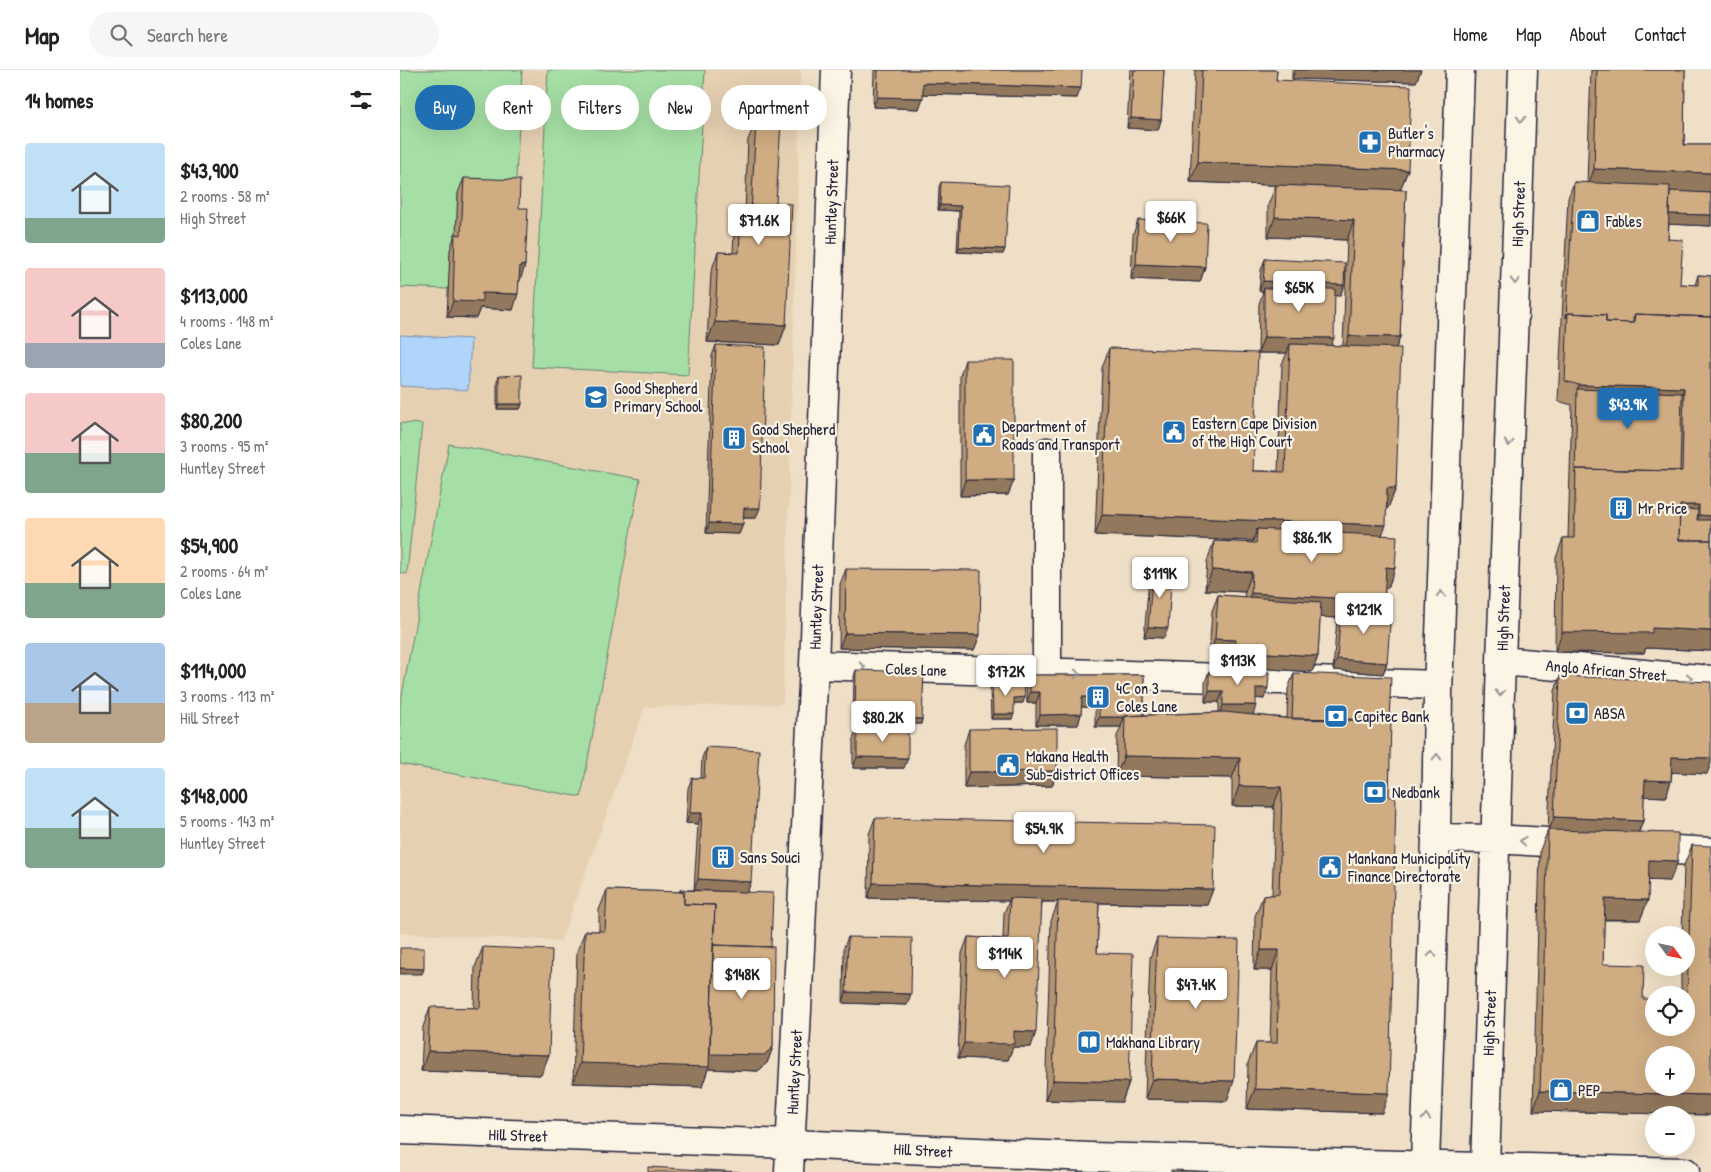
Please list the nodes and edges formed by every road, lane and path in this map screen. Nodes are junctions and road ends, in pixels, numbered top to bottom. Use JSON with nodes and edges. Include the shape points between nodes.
{"nodes":[{"id":1,"x":836,"y":70,"type":"edge"},
{"id":2,"x":1460,"y":70,"type":"edge"},
{"id":3,"x":1523,"y":70,"type":"edge"},
{"id":4,"x":1047,"y":452,"type":"dead end"},
{"id":5,"x":1501,"y":661,"type":"junction"},
{"id":6,"x":814,"y":665,"type":"junction"},
{"id":7,"x":1047,"y":673,"type":"junction"},
{"id":8,"x":1711,"y":680,"type":"edge"},
{"id":9,"x":1438,"y":685,"type":"junction"},
{"id":10,"x":1436,"y":838,"type":"junction"},
{"id":11,"x":1495,"y":839,"type":"junction"},
{"id":12,"x":1711,"y":852,"type":"edge"},
{"id":13,"x":400,"y":1130,"type":"edge"},
{"id":14,"x":791,"y":1144,"type":"junction"},
{"id":15,"x":1090,"y":1165,"type":"edge"},
{"id":16,"x":1408,"y":1167,"type":"edge"},
{"id":17,"x":1485,"y":1167,"type":"junction"},
{"id":18,"x":790,"y":1172,"type":"edge"},
{"id":19,"x":1685,"y":1172,"type":"edge"}],
"edges":[{"from":1,"to":6,"type":"street","name":"Huntley Street"},
{"from":9,"to":2,"type":"street","one_way":true},
{"from":3,"to":5,"type":"street","name":"High Street","one_way":true},
{"from":4,"to":7,"type":"street"},
{"from":5,"to":8,"type":"street","name":"Anglo African Street","one_way":true},
{"from":5,"to":11,"type":"street","name":"High Street","one_way":true},
{"from":6,"to":7,"type":"street","name":"Coles Lane","one_way":true},
{"from":6,"to":14,"type":"street","name":"Huntley Street"},
{"from":7,"to":9,"type":"street","name":"Coles Lane","one_way":true},
{"from":10,"to":9,"type":"street","one_way":true},
{"from":10,"to":11,"type":"street"},
{"from":16,"to":10,"type":"street","one_way":true},
{"from":12,"to":11,"type":"street","one_way":true},
{"from":11,"to":17,"type":"street","name":"High Street"},
{"from":13,"to":14,"type":"street","name":"Hill Street"},
{"from":14,"to":15,"type":"street","name":"Hill Street"},
{"from":14,"to":18,"type":"street","name":"Huntley Street"},
{"from":15,"to":16,"type":"street","name":"Hill Street"},
{"from":16,"to":17,"type":"street","name":"Hill Street"},
{"from":17,"to":19,"type":"street","name":"Hill Street"}]}
